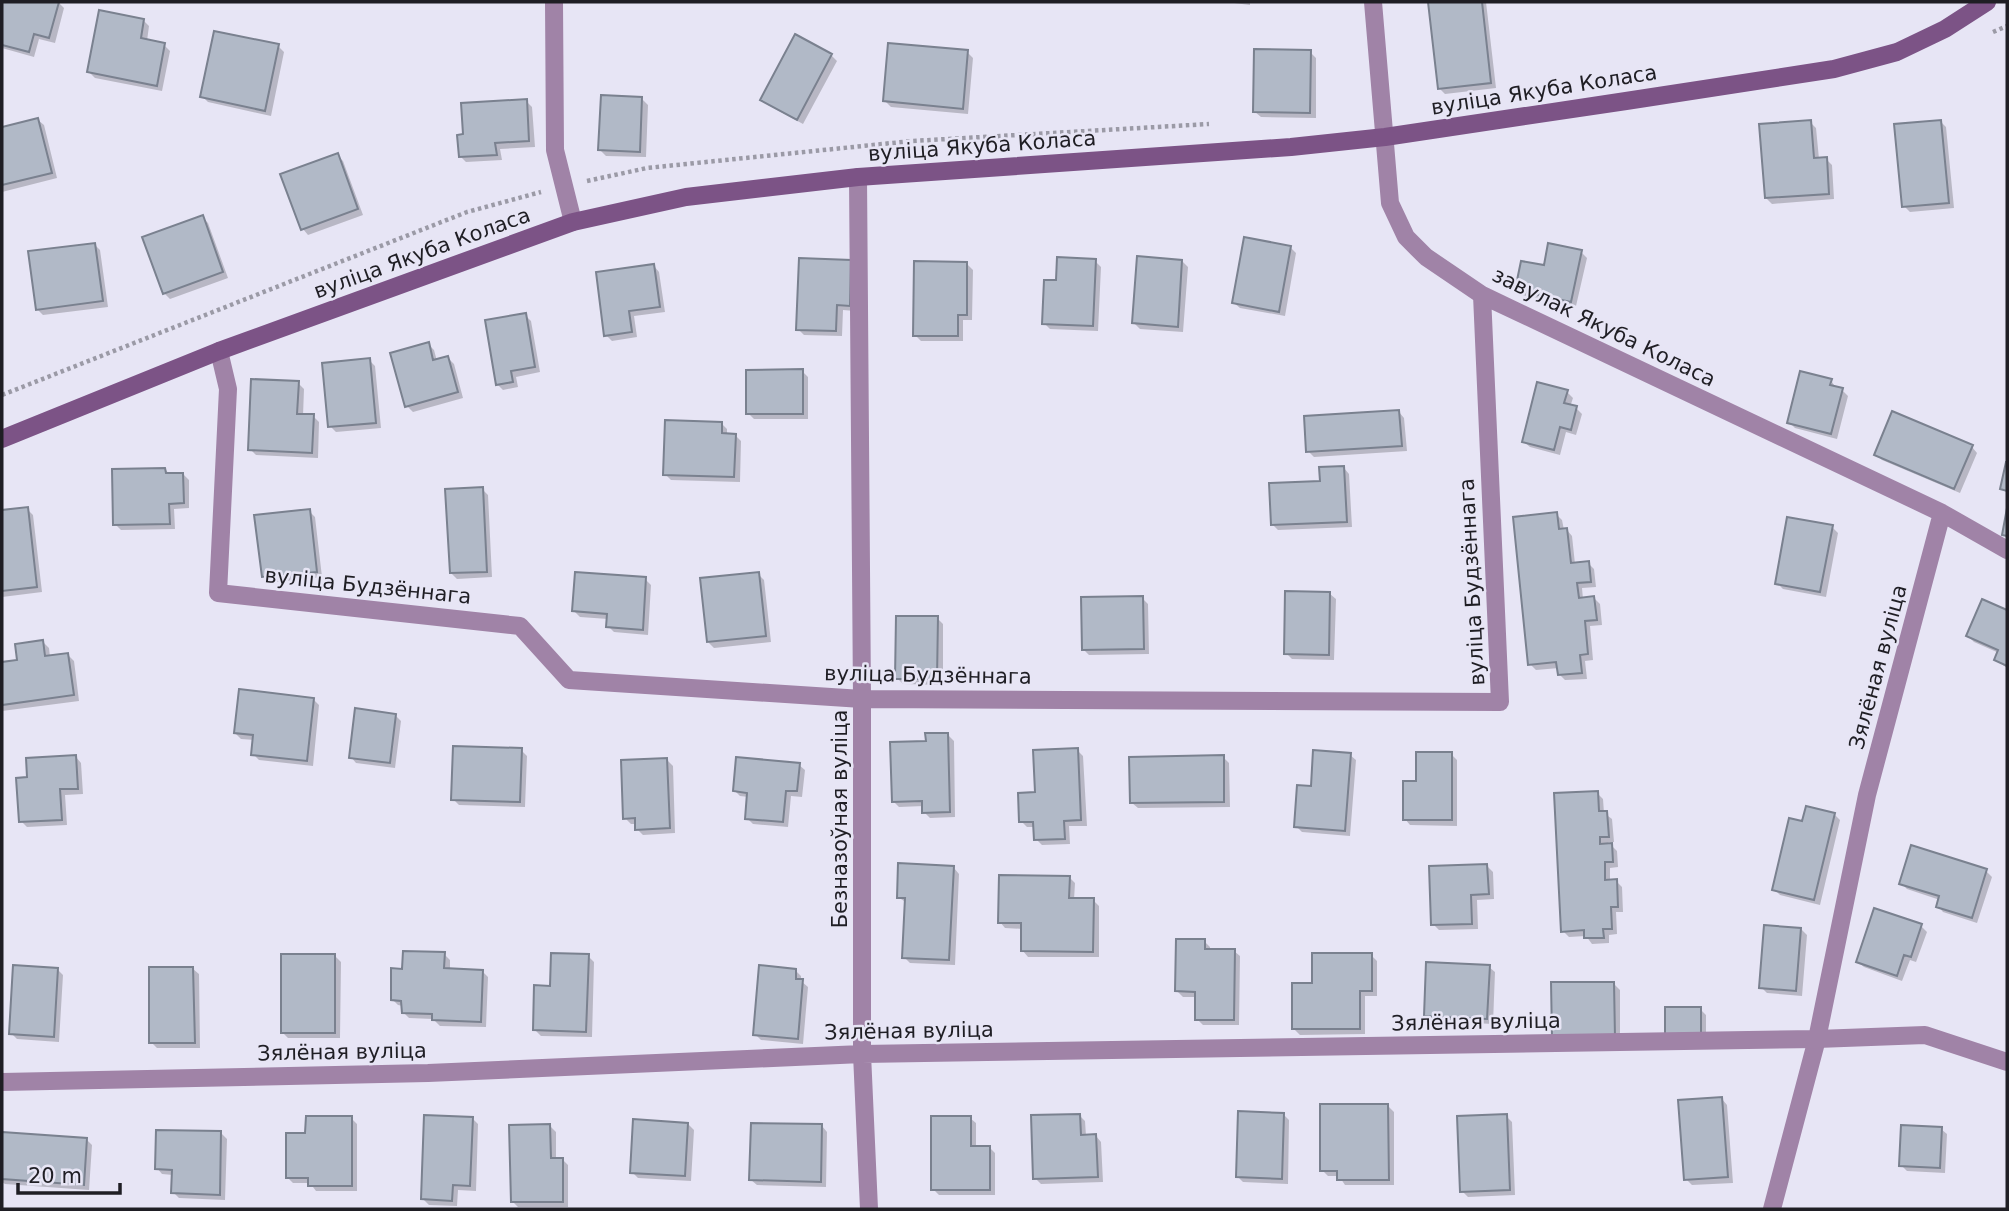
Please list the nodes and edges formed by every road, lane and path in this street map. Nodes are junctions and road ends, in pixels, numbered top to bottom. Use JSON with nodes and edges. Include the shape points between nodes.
{"nodes":[{"id":1,"x":554,"y":2,"type":"edge"},
{"id":2,"x":1373,"y":2,"type":"edge"},
{"id":3,"x":1978,"y":4,"type":"edge"},
{"id":4,"x":1385,"y":137,"type":"junction"},
{"id":5,"x":858,"y":177,"type":"junction"},
{"id":6,"x":573,"y":222,"type":"junction"},
{"id":7,"x":1482,"y":295,"type":"junction"},
{"id":8,"x":219,"y":351,"type":"junction"},
{"id":9,"x":2,"y":439,"type":"edge"},
{"id":10,"x":1942,"y":513,"type":"junction"},
{"id":11,"x":2007,"y":550,"type":"edge"},
{"id":12,"x":862,"y":699,"type":"junction"},
{"id":13,"x":1817,"y":1039,"type":"junction"},
{"id":14,"x":862,"y":1054,"type":"junction"},
{"id":15,"x":2007,"y":1062,"type":"edge"},
{"id":16,"x":2,"y":1082,"type":"edge"},
{"id":17,"x":869,"y":1209,"type":"edge"},
{"id":18,"x":1772,"y":1209,"type":"edge"}],
"edges":[{"from":1,"to":6,"type":"street","via":[[555,150]]},
{"from":2,"to":4,"type":"street","name":"завулак Якуба Коласа"},
{"from":3,"to":4,"type":"main road","name":"вуліца Якуба Коласа","via":[[1945,29],[1897,52],[1834,69]]},
{"from":4,"to":5,"type":"main road","name":"вуліца Якуба Коласа"},
{"from":4,"to":7,"type":"street","name":"завулак Якуба Коласа","via":[[1390,203],[1405,237]]},
{"from":5,"to":6,"type":"main road","name":"вуліца Якуба Коласа","via":[[686,197]]},
{"from":5,"to":12,"type":"street","name":"Безназоўная вуліца"},
{"from":6,"to":8,"type":"main road","name":"вуліца Якуба Коласа"},
{"from":7,"to":10,"type":"street","name":"завулак Якуба Коласа"},
{"from":7,"to":12,"type":"street","name":"вуліца Будзённага","via":[[1500,702]]},
{"from":8,"to":9,"type":"main road","name":"вуліца Якуба Коласа"},
{"from":8,"to":12,"type":"street","name":"вуліца Будзённага","via":[[228,389],[219,593],[520,626],[569,680]]},
{"from":10,"to":11,"type":"street","name":"завулак Якуба Коласа"},
{"from":10,"to":13,"type":"street","name":"Зялёная вуліца","via":[[1867,795]]},
{"from":12,"to":14,"type":"street","name":"Безназоўная вуліца"},
{"from":13,"to":14,"type":"street","name":"Зялёная вуліца"},
{"from":13,"to":15,"type":"street","name":"Зялёная вуліца","via":[[1925,1035]]},
{"from":13,"to":18,"type":"street"},
{"from":14,"to":16,"type":"street","name":"Зялёная вуліца","via":[[429,1073]]},
{"from":14,"to":17,"type":"street","name":"Безназоўная вуліца"}]}
